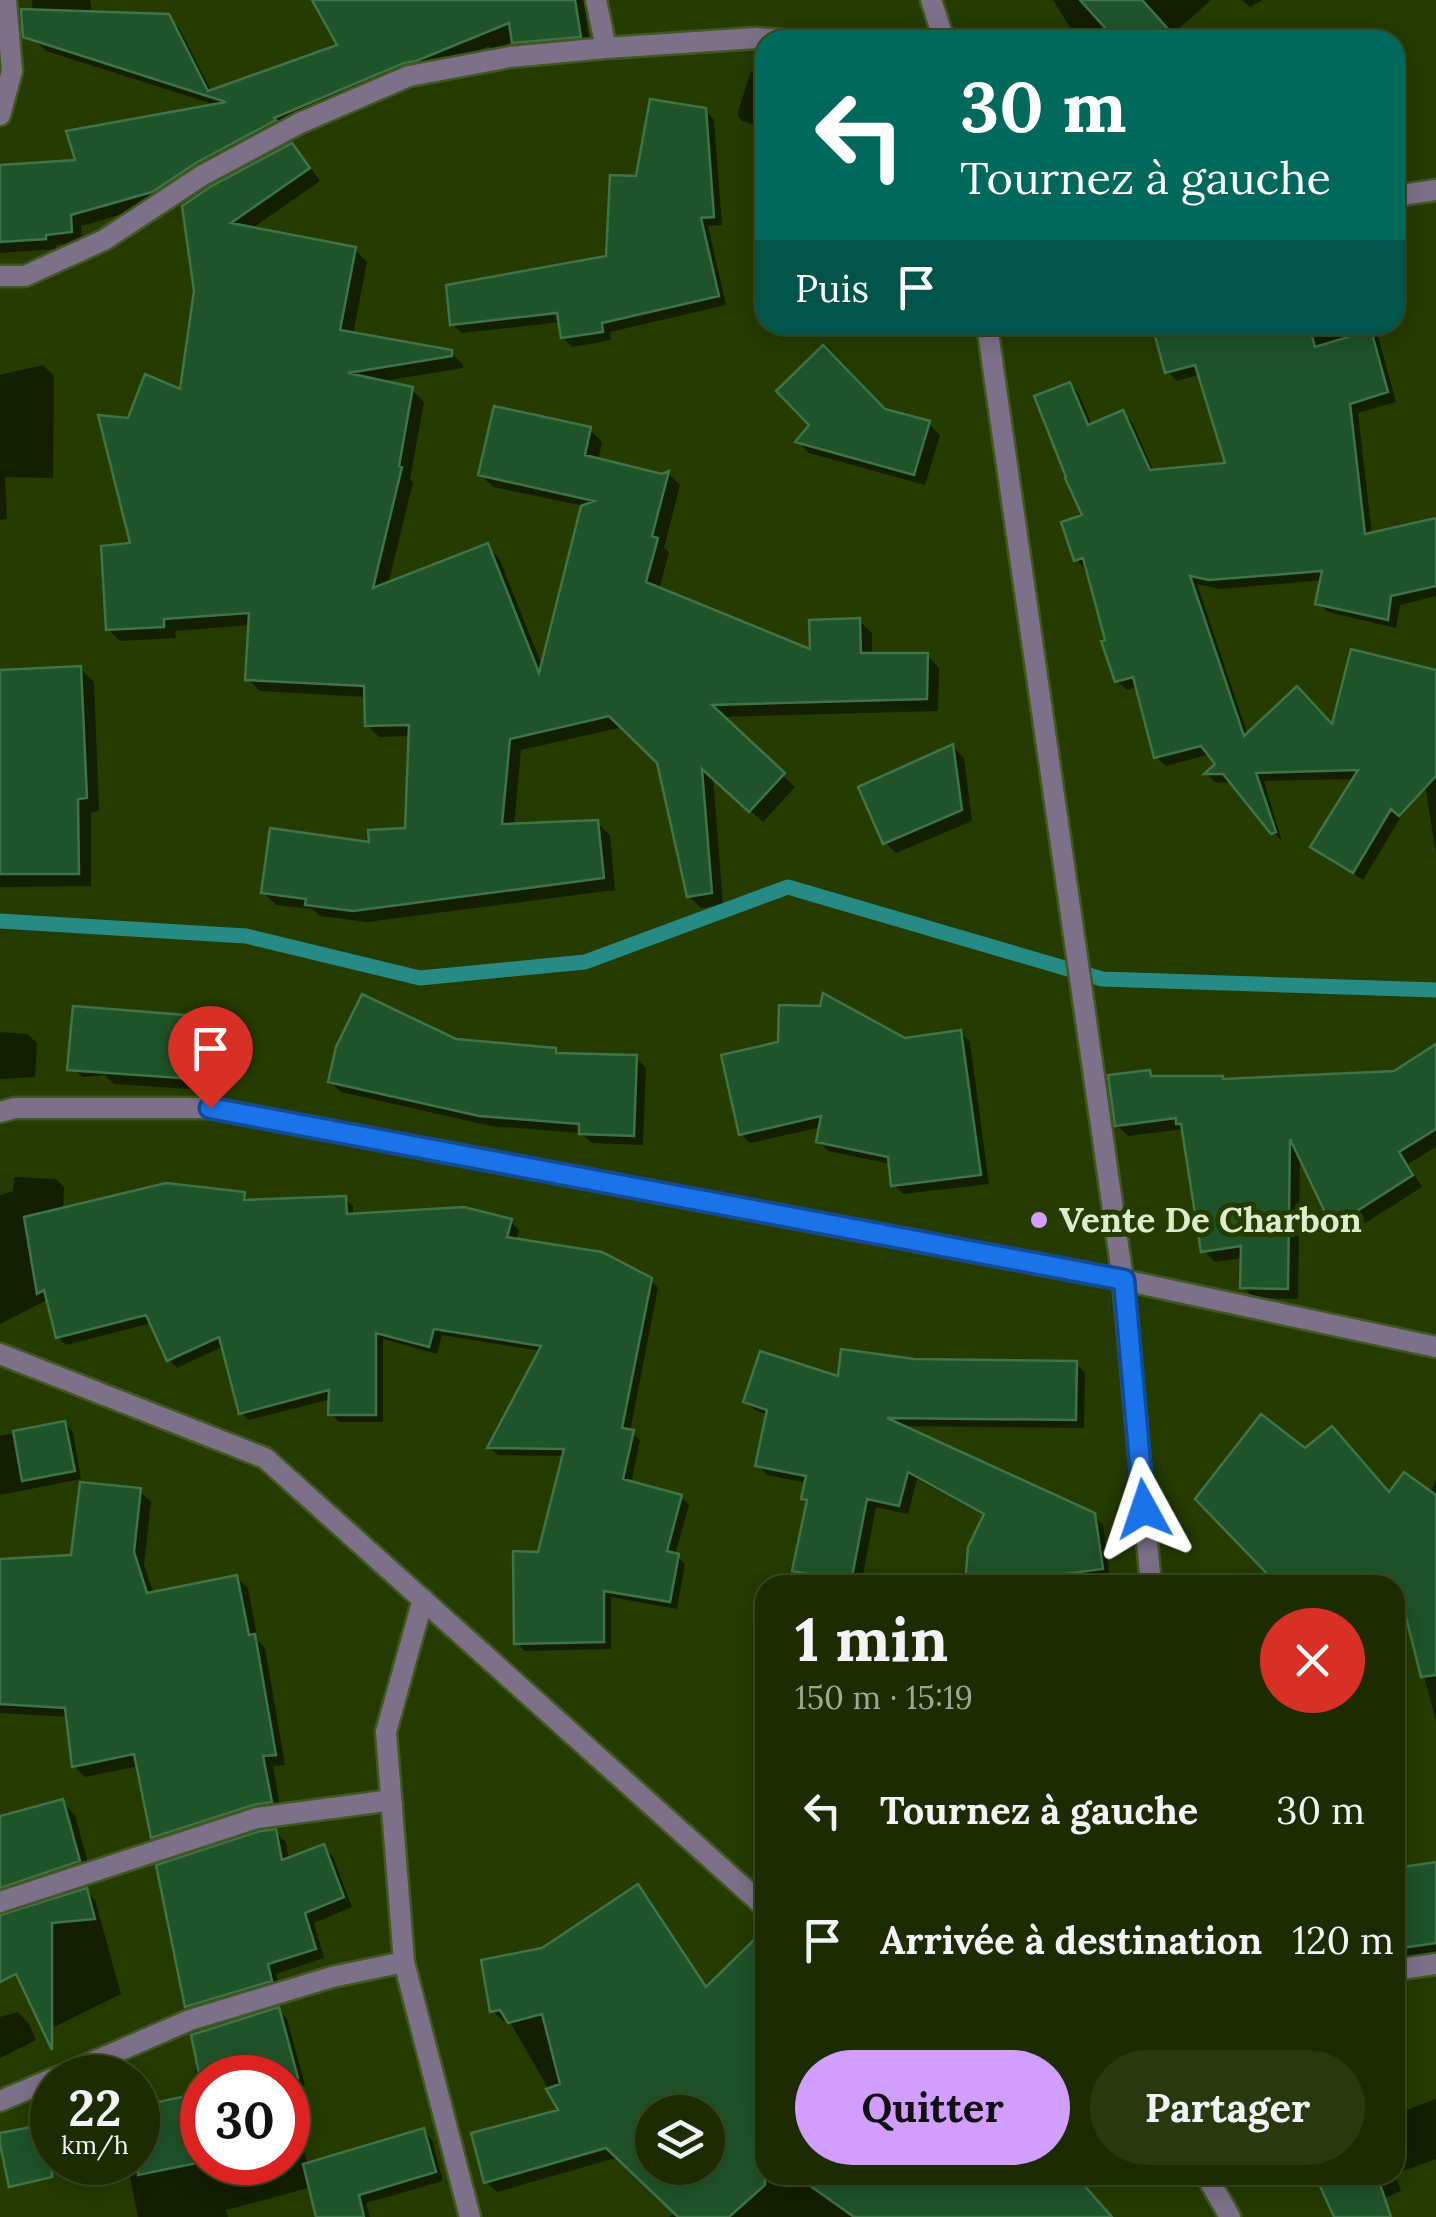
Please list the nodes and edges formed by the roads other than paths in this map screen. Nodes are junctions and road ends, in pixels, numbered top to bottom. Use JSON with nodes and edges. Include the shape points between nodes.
{"nodes":[{"id":1,"x":6,"y":0,"type":"edge"},
{"id":2,"x":596,"y":0,"type":"edge"},
{"id":3,"x":931,"y":0,"type":"edge"},
{"id":4,"x":941,"y":30,"type":"edge"},
{"id":5,"x":755,"y":38,"type":"edge"},
{"id":6,"x":606,"y":48,"type":"junction"},
{"id":7,"x":0,"y":115,"type":"edge"},
{"id":8,"x":1436,"y":190,"type":"edge"},
{"id":9,"x":1405,"y":195,"type":"edge"},
{"id":10,"x":0,"y":276,"type":"edge"},
{"id":11,"x":988,"y":335,"type":"edge"},
{"id":12,"x":0,"y":1112,"type":"edge"},
{"id":13,"x":1124,"y":1280,"type":"junction"},
{"id":14,"x":1436,"y":1347,"type":"edge"},
{"id":15,"x":0,"y":1354,"type":"edge"},
{"id":16,"x":1150,"y":1575,"type":"edge"},
{"id":17,"x":423,"y":1599,"type":"junction"},
{"id":18,"x":392,"y":1804,"type":"junction"},
{"id":19,"x":755,"y":1898,"type":"edge"},
{"id":20,"x":0,"y":1902,"type":"edge"},
{"id":21,"x":404,"y":1962,"type":"junction"},
{"id":22,"x":1436,"y":1964,"type":"edge"},
{"id":23,"x":1405,"y":1969,"type":"edge"},
{"id":24,"x":108,"y":2055,"type":"edge"},
{"id":25,"x":30,"y":2088,"type":"edge"},
{"id":26,"x":0,"y":2101,"type":"edge"},
{"id":27,"x":1212,"y":2185,"type":"edge"},
{"id":28,"x":470,"y":2217,"type":"edge"},
{"id":29,"x":1230,"y":2217,"type":"edge"}],
"edges":[{"from":1,"to":7,"type":"street","via":[[12,71]]},
{"from":2,"to":6,"type":"street"},
{"from":3,"to":4,"type":"street"},
{"from":5,"to":6,"type":"street"},
{"from":6,"to":10,"type":"street","via":[[408,76],[203,175],[104,240],[25,276]]},
{"from":8,"to":9,"type":"street"},
{"from":11,"to":13,"type":"street"},
{"from":12,"to":13,"type":"street","via":[[210,1108]]},
{"from":13,"to":14,"type":"street"},
{"from":13,"to":16,"type":"street"},
{"from":15,"to":17,"type":"street","via":[[266,1458]]},
{"from":17,"to":18,"type":"street","via":[[386,1732]]},
{"from":17,"to":19,"type":"street"},
{"from":18,"to":20,"type":"street","via":[[258,1818]]},
{"from":18,"to":21,"type":"street"},
{"from":21,"to":24,"type":"street","via":[[190,2020]]},
{"from":21,"to":28,"type":"street"},
{"from":22,"to":23,"type":"street"},
{"from":25,"to":26,"type":"street"},
{"from":27,"to":29,"type":"street"}]}
